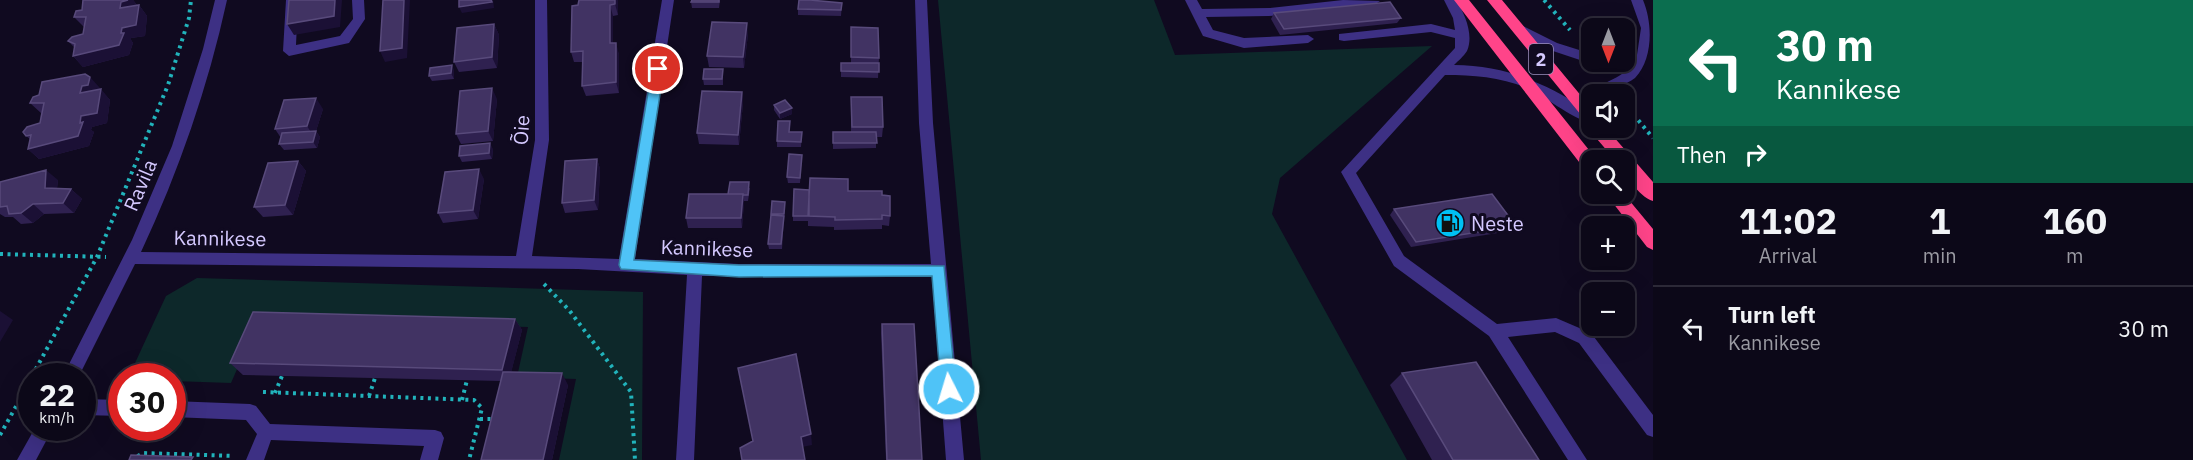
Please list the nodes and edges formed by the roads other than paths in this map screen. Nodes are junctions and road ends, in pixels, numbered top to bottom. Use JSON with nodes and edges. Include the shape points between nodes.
{"nodes":[{"id":1,"x":221,"y":0,"type":"edge"},
{"id":2,"x":292,"y":0,"type":"edge"},
{"id":3,"x":358,"y":0,"type":"edge"},
{"id":4,"x":541,"y":0,"type":"edge"},
{"id":5,"x":668,"y":0,"type":"edge"},
{"id":6,"x":921,"y":0,"type":"edge"},
{"id":7,"x":1191,"y":0,"type":"edge"},
{"id":8,"x":1450,"y":0,"type":"edge"},
{"id":9,"x":1461,"y":0,"type":"edge"},
{"id":10,"x":1494,"y":0,"type":"edge"},
{"id":11,"x":1637,"y":0,"type":"edge"},
{"id":12,"x":1374,"y":1,"type":"edge"},
{"id":13,"x":1197,"y":13,"type":"junction"},
{"id":14,"x":1514,"y":26,"type":"junction"},
{"id":15,"x":1462,"y":36,"type":"junction"},
{"id":16,"x":1344,"y":37,"type":"dead end"},
{"id":17,"x":1308,"y":39,"type":"dead end"},
{"id":18,"x":1581,"y":55,"type":"edge"},
{"id":19,"x":1636,"y":64,"type":"joint"},
{"id":20,"x":1443,"y":70,"type":"junction"},
{"id":21,"x":1521,"y":78,"type":"junction"},
{"id":22,"x":1607,"y":84,"type":"edge"},
{"id":23,"x":1581,"y":107,"type":"edge"},
{"id":24,"x":1581,"y":115,"type":"edge"},
{"id":25,"x":1606,"y":138,"type":"edge"},
{"id":26,"x":1581,"y":152,"type":"edge"},
{"id":27,"x":1653,"y":194,"type":"edge"},
{"id":28,"x":1622,"y":204,"type":"edge"},
{"id":29,"x":1653,"y":242,"type":"edge"},
{"id":30,"x":131,"y":258,"type":"junction"},
{"id":31,"x":523,"y":262,"type":"junction"},
{"id":32,"x":626,"y":265,"type":"junction"},
{"id":33,"x":695,"y":269,"type":"junction"},
{"id":34,"x":939,"y":270,"type":"junction"},
{"id":35,"x":1495,"y":331,"type":"junction"},
{"id":36,"x":78,"y":363,"type":"edge"},
{"id":37,"x":186,"y":410,"type":"edge"},
{"id":38,"x":1653,"y":429,"type":"edge"},
{"id":39,"x":266,"y":432,"type":"junction"},
{"id":40,"x":37,"y":441,"type":"edge"},
{"id":41,"x":255,"y":458,"type":"edge"},
{"id":42,"x":26,"y":460,"type":"edge"},
{"id":43,"x":429,"y":460,"type":"edge"},
{"id":44,"x":685,"y":460,"type":"edge"},
{"id":45,"x":954,"y":460,"type":"edge"},
{"id":46,"x":1578,"y":460,"type":"edge"}],
"edges":[{"from":1,"to":30,"type":"street","name":"Ravila","via":[[214,37],[182,138]]},
{"from":2,"to":3,"type":"street","via":[[289,51],[344,40],[359,20]]},
{"from":4,"to":31,"type":"street","name":"Õie","via":[[542,140]]},
{"from":5,"to":32,"type":"street"},
{"from":6,"to":34,"type":"street","via":[[926,123]]},
{"from":7,"to":13,"type":"street"},
{"from":8,"to":15,"type":"street","via":[[1459,15]]},
{"from":9,"to":21,"type":"highway","number":"2"},
{"from":10,"to":14,"type":"highway","number":"2"},
{"from":11,"to":19,"type":"street","via":[[1651,32],[1648,48]]},
{"from":12,"to":13,"type":"street","via":[[1269,12]]},
{"from":13,"to":17,"type":"street","via":[[1208,33],[1244,44]]},
{"from":14,"to":18,"type":"street","via":[[1552,46]]},
{"from":14,"to":23,"type":"highway","number":"2"},
{"from":15,"to":16,"type":"street","via":[[1431,28]]},
{"from":15,"to":20,"type":"street","via":[[1461,49]]},
{"from":19,"to":22,"type":"street","via":[[1631,74]]},
{"from":20,"to":21,"type":"street","via":[[1487,70]]},
{"from":20,"to":35,"type":"street","via":[[1348,172],[1399,261]]},
{"from":21,"to":24,"type":"street"},
{"from":21,"to":26,"type":"highway","number":"2"},
{"from":25,"to":27,"type":"highway","number":"2"},
{"from":28,"to":29,"type":"highway"},
{"from":30,"to":31,"type":"street","name":"Kannikese"},
{"from":30,"to":36,"type":"street","name":"Ravila"},
{"from":31,"to":32,"type":"street","name":"Kannikese"},
{"from":32,"to":33,"type":"street","name":"Kannikese"},
{"from":33,"to":34,"type":"street","name":"Kannikese"},
{"from":33,"to":44,"type":"street"},
{"from":34,"to":45,"type":"street"},
{"from":35,"to":38,"type":"street","via":[[1556,325],[1585,338]]},
{"from":35,"to":46,"type":"street"},
{"from":37,"to":39,"type":"street","via":[[249,412]]},
{"from":39,"to":41,"type":"street"},
{"from":39,"to":43,"type":"street","via":[[435,438]]},
{"from":40,"to":42,"type":"street"}]}
